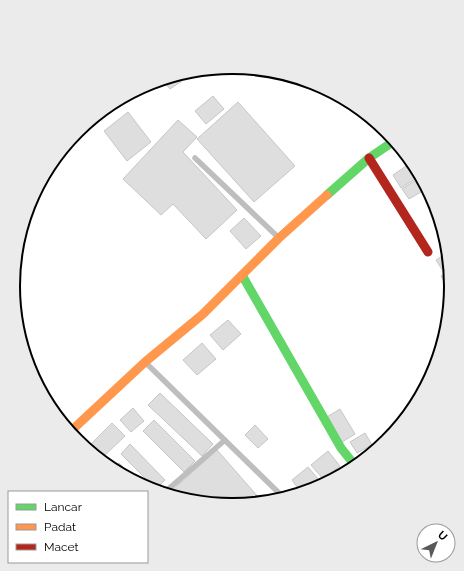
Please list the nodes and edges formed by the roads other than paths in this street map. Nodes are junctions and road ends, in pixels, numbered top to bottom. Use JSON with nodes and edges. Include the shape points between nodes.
{"nodes":[{"id":1,"x":389,"y":144,"type":"edge"},
{"id":2,"x":195,"y":158,"type":"dead end"},
{"id":3,"x":369,"y":158,"type":"junction"},
{"id":4,"x":279,"y":238,"type":"junction"},
{"id":5,"x":428,"y":252,"type":"dead end"},
{"id":6,"x":242,"y":275,"type":"junction"},
{"id":7,"x":145,"y":362,"type":"junction"},
{"id":8,"x":75,"y":427,"type":"edge"},
{"id":9,"x":224,"y":440,"type":"junction"},
{"id":10,"x":351,"y":461,"type":"edge"},
{"id":11,"x":170,"y":488,"type":"edge"},
{"id":12,"x":278,"y":492,"type":"edge"}],
"edges":[{"from":1,"to":3,"type":"street"},
{"from":2,"to":4,"type":"lane"},
{"from":3,"to":4,"type":"street"},
{"from":3,"to":5,"type":"street"},
{"from":4,"to":6,"type":"street"},
{"from":6,"to":7,"type":"street","via":[[203,314]]},
{"from":6,"to":10,"type":"street","via":[[341,448]]},
{"from":7,"to":8,"type":"street"},
{"from":7,"to":9,"type":"lane"},
{"from":9,"to":11,"type":"lane"},
{"from":9,"to":12,"type":"lane"}]}
